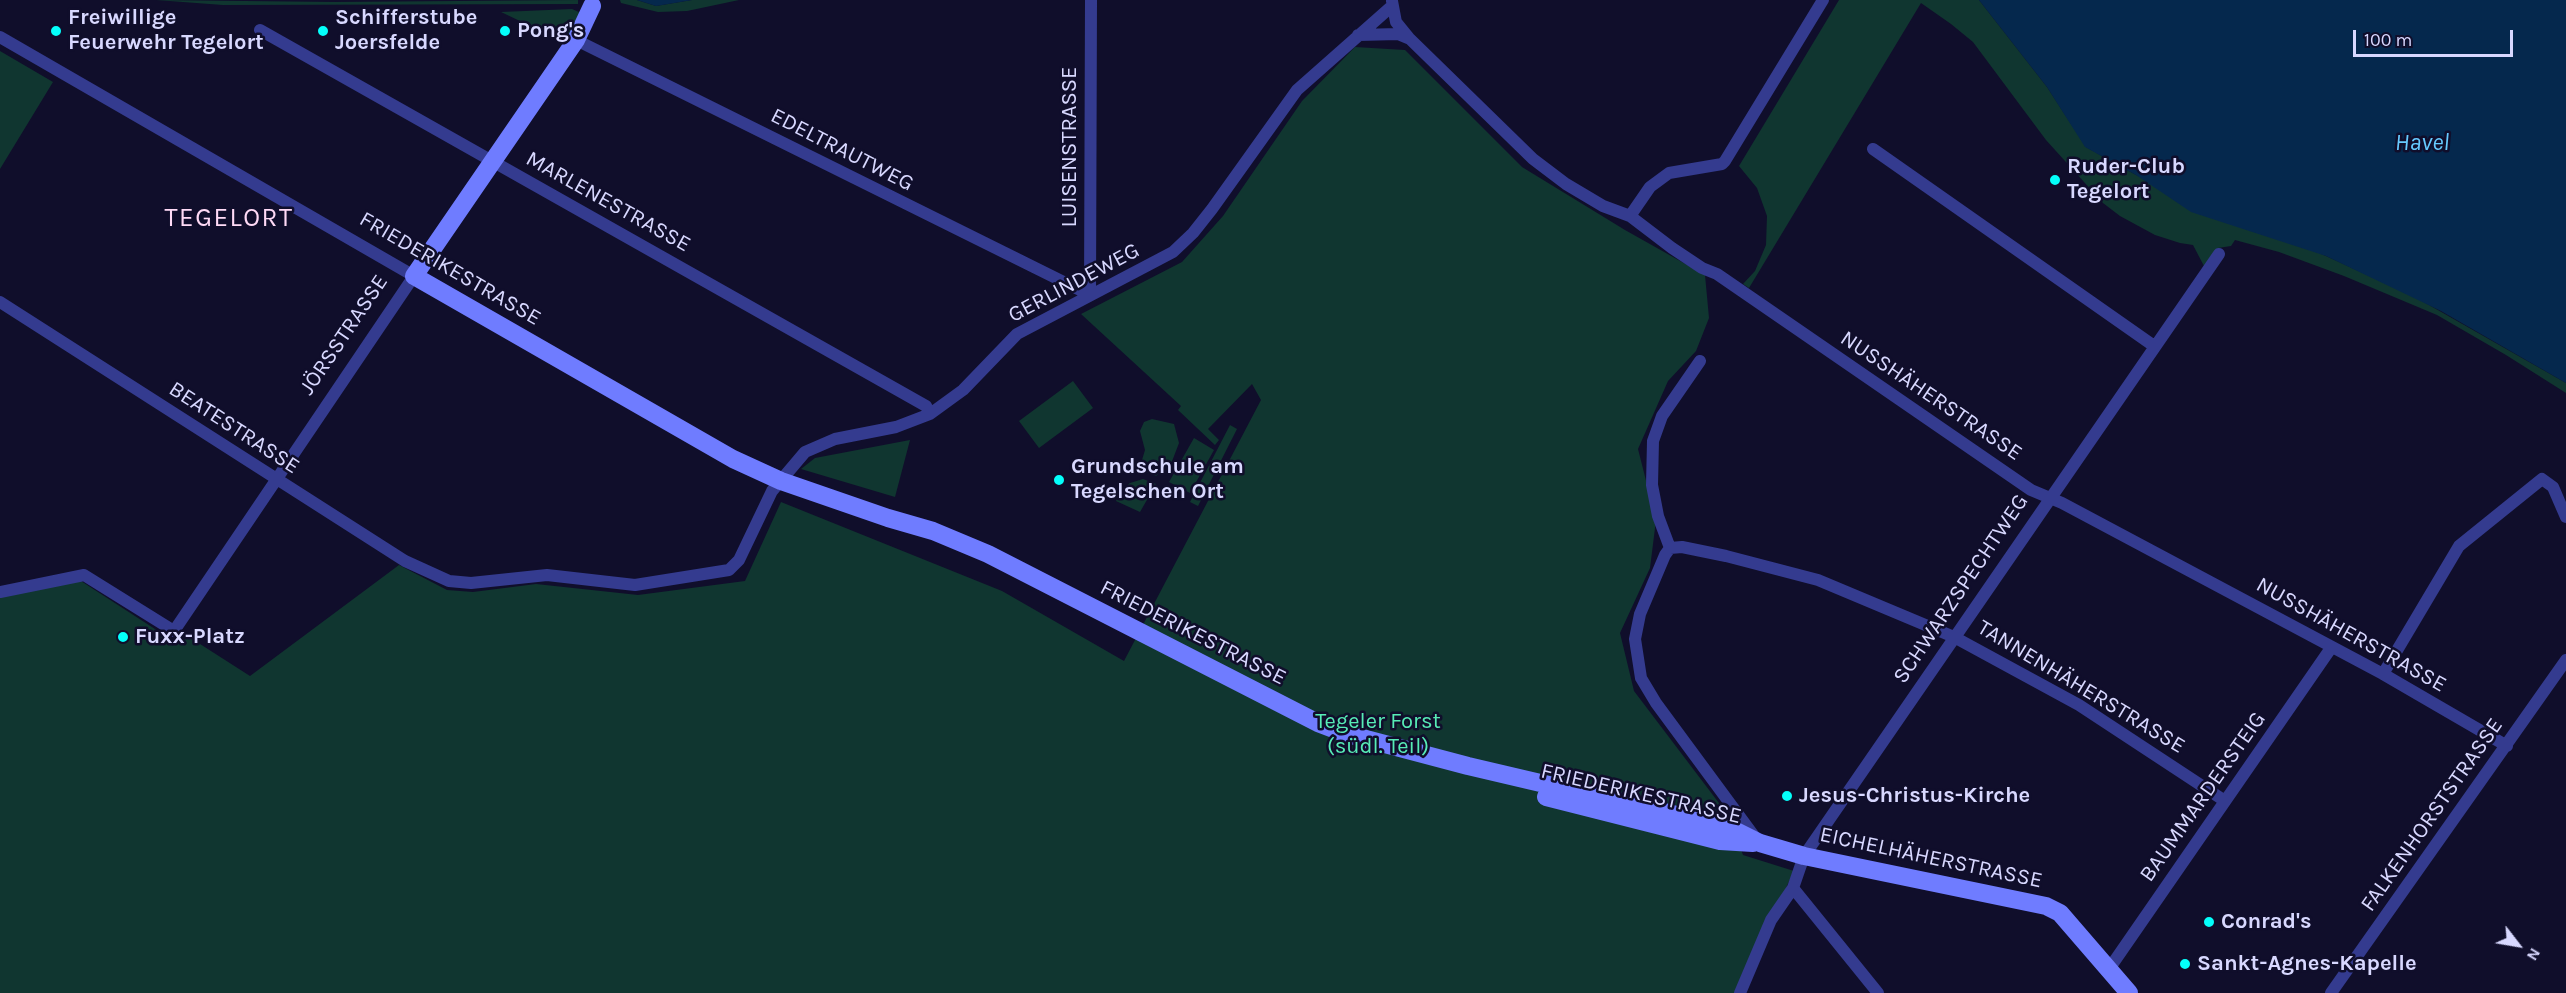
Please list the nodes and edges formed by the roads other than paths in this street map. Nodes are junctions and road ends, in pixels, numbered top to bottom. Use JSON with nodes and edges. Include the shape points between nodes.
{"nodes":[{"id":1,"x":1092,"y":0,"type":"edge"},
{"id":2,"x":1823,"y":0,"type":"edge"},
{"id":3,"x":1392,"y":3,"type":"edge"},
{"id":4,"x":592,"y":6,"type":"dead end"},
{"id":5,"x":260,"y":30,"type":"dead end"},
{"id":6,"x":1364,"y":34,"type":"junction"},
{"id":7,"x":0,"y":37,"type":"edge"},
{"id":8,"x":1410,"y":39,"type":"junction"},
{"id":9,"x":576,"y":40,"type":"junction"},
{"id":10,"x":1873,"y":149,"type":"dead end"},
{"id":11,"x":493,"y":161,"type":"junction"},
{"id":12,"x":1630,"y":216,"type":"junction"},
{"id":13,"x":2219,"y":254,"type":"dead end"},
{"id":14,"x":414,"y":276,"type":"junction"},
{"id":15,"x":1090,"y":295,"type":"junction"},
{"id":16,"x":0,"y":302,"type":"edge"},
{"id":17,"x":2154,"y":346,"type":"junction"},
{"id":18,"x":1700,"y":361,"type":"dead end"},
{"id":19,"x":930,"y":414,"type":"junction"},
{"id":20,"x":275,"y":480,"type":"junction"},
{"id":21,"x":782,"y":481,"type":"junction"},
{"id":22,"x":2049,"y":498,"type":"junction"},
{"id":23,"x":2566,"y":517,"type":"edge"},
{"id":24,"x":1671,"y":548,"type":"junction"},
{"id":25,"x":449,"y":581,"type":"joint"},
{"id":26,"x":0,"y":592,"type":"edge"},
{"id":27,"x":1954,"y":637,"type":"junction"},
{"id":28,"x":2331,"y":648,"type":"junction"},
{"id":29,"x":2566,"y":661,"type":"edge"},
{"id":30,"x":2383,"y":674,"type":"junction"},
{"id":31,"x":2507,"y":746,"type":"junction"},
{"id":32,"x":2225,"y":801,"type":"junction"},
{"id":33,"x":1760,"y":843,"type":"junction"},
{"id":34,"x":1804,"y":856,"type":"junction"},
{"id":35,"x":1793,"y":888,"type":"junction"},
{"id":36,"x":2109,"y":969,"type":"junction"},
{"id":37,"x":1740,"y":993,"type":"edge"},
{"id":38,"x":1878,"y":993,"type":"edge"},
{"id":39,"x":2129,"y":993,"type":"edge"},
{"id":40,"x":2331,"y":993,"type":"edge"}],
"edges":[{"from":1,"to":15,"type":"street","name":"LUISENSTRASSE"},
{"from":2,"to":12,"type":"street","via":[[1725,161],[1669,173],[1650,187]]},
{"from":3,"to":6,"type":"street","name":"GERLINDEWEG"},
{"from":3,"to":8,"type":"street","name":"NUSSHÄHERSTRASSE","via":[[1396,22]]},
{"from":4,"to":9,"type":"street","name":"JÖRSSTRASSE"},
{"from":5,"to":11,"type":"street","name":"MARLENESTRASSE"},
{"from":6,"to":8,"type":"street","via":[[1398,34]]},
{"from":6,"to":15,"type":"street","name":"GERLINDEWEG","via":[[1297,90],[1193,233],[1162,259]]},
{"from":7,"to":14,"type":"street","name":"FRIEDERIKESTRASSE"},
{"from":8,"to":12,"type":"street","name":"NUSSHÄHERSTRASSE","via":[[1533,159],[1592,200]]},
{"from":9,"to":11,"type":"street","name":"JÖRSSTRASSE"},
{"from":9,"to":15,"type":"street","name":"EDELTRAUTWEG"},
{"from":10,"to":17,"type":"street"},
{"from":11,"to":14,"type":"street","name":"JÖRSSTRASSE"},
{"from":11,"to":19,"type":"street","name":"MARLENESTRASSE","via":[[926,406]]},
{"from":12,"to":22,"type":"street","name":"NUSSHÄHERSTRASSE","via":[[2031,490]]},
{"from":13,"to":17,"type":"street","name":"SCHWARZSPECHTWEG"},
{"from":14,"to":20,"type":"street","name":"JÖRSSTRASSE"},
{"from":14,"to":21,"type":"street","name":"FRIEDERIKESTRASSE","via":[[733,459]]},
{"from":15,"to":19,"type":"street","name":"GERLINDEWEG","via":[[1017,334],[963,390]]},
{"from":16,"to":20,"type":"street","name":"BEATESTRASSE"},
{"from":17,"to":22,"type":"street","name":"SCHWARZSPECHTWEG"},
{"from":18,"to":24,"type":"street","via":[[1662,416],[1651,452],[1658,516]]},
{"from":19,"to":21,"type":"street","name":"GERLINDEWEG","via":[[896,427],[825,442],[805,452]]},
{"from":20,"to":25,"type":"street","name":"BEATESTRASSE","via":[[405,561]]},
{"from":20,"to":26,"type":"street","name":"JÖRSSTRASSE","via":[[174,631],[84,575]]},
{"from":21,"to":25,"type":"street","name":"GERLINDEWEG","via":[[772,491],[740,560],[729,570],[634,585],[547,575],[471,583]]},
{"from":21,"to":33,"type":"street","name":"FRIEDERIKESTRASSE","via":[[888,518],[983,563],[1312,735],[1720,841]]},
{"from":22,"to":27,"type":"street","name":"SCHWARZSPECHTWEG"},
{"from":22,"to":28,"type":"street","name":"NUSSHÄHERSTRASSE"},
{"from":23,"to":30,"type":"street","via":[[2553,487],[2542,479],[2459,546]]},
{"from":24,"to":27,"type":"street","name":"TANNENHÄHERSTRASSE","via":[[1726,556],[1818,580]]},
{"from":24,"to":33,"type":"street","via":[[1640,614],[1635,639],[1641,678]]},
{"from":27,"to":32,"type":"street","name":"TANNENHÄHERSTRASSE","via":[[2079,705]]},
{"from":27,"to":34,"type":"street","name":"SCHWARZSPECHTWEG"},
{"from":28,"to":30,"type":"street","name":"NUSSHÄHERSTRASSE"},
{"from":28,"to":32,"type":"street","name":"BAUMMARDERSTEIG"},
{"from":29,"to":31,"type":"street","name":"FALKENHORSTSTRASSE"},
{"from":30,"to":31,"type":"street","name":"NUSSHÄHERSTRASSE"},
{"from":31,"to":40,"type":"street","name":"FALKENHORSTSTRASSE"},
{"from":32,"to":36,"type":"street","name":"BAUMMARDERSTEIG"},
{"from":33,"to":34,"type":"street","name":"EICHELHÄHERSTRASSE"},
{"from":34,"to":35,"type":"street","name":"SCHWARZSPECHTWEG"},
{"from":34,"to":36,"type":"street","name":"EICHELHÄHERSTRASSE","via":[[2051,908],[2060,913]]},
{"from":35,"to":37,"type":"street","name":"SCHWARZSPECHTWEG","via":[[1771,920]]},
{"from":35,"to":38,"type":"street"},
{"from":36,"to":39,"type":"street","name":"EICHELHÄHERSTRASSE"}]}
